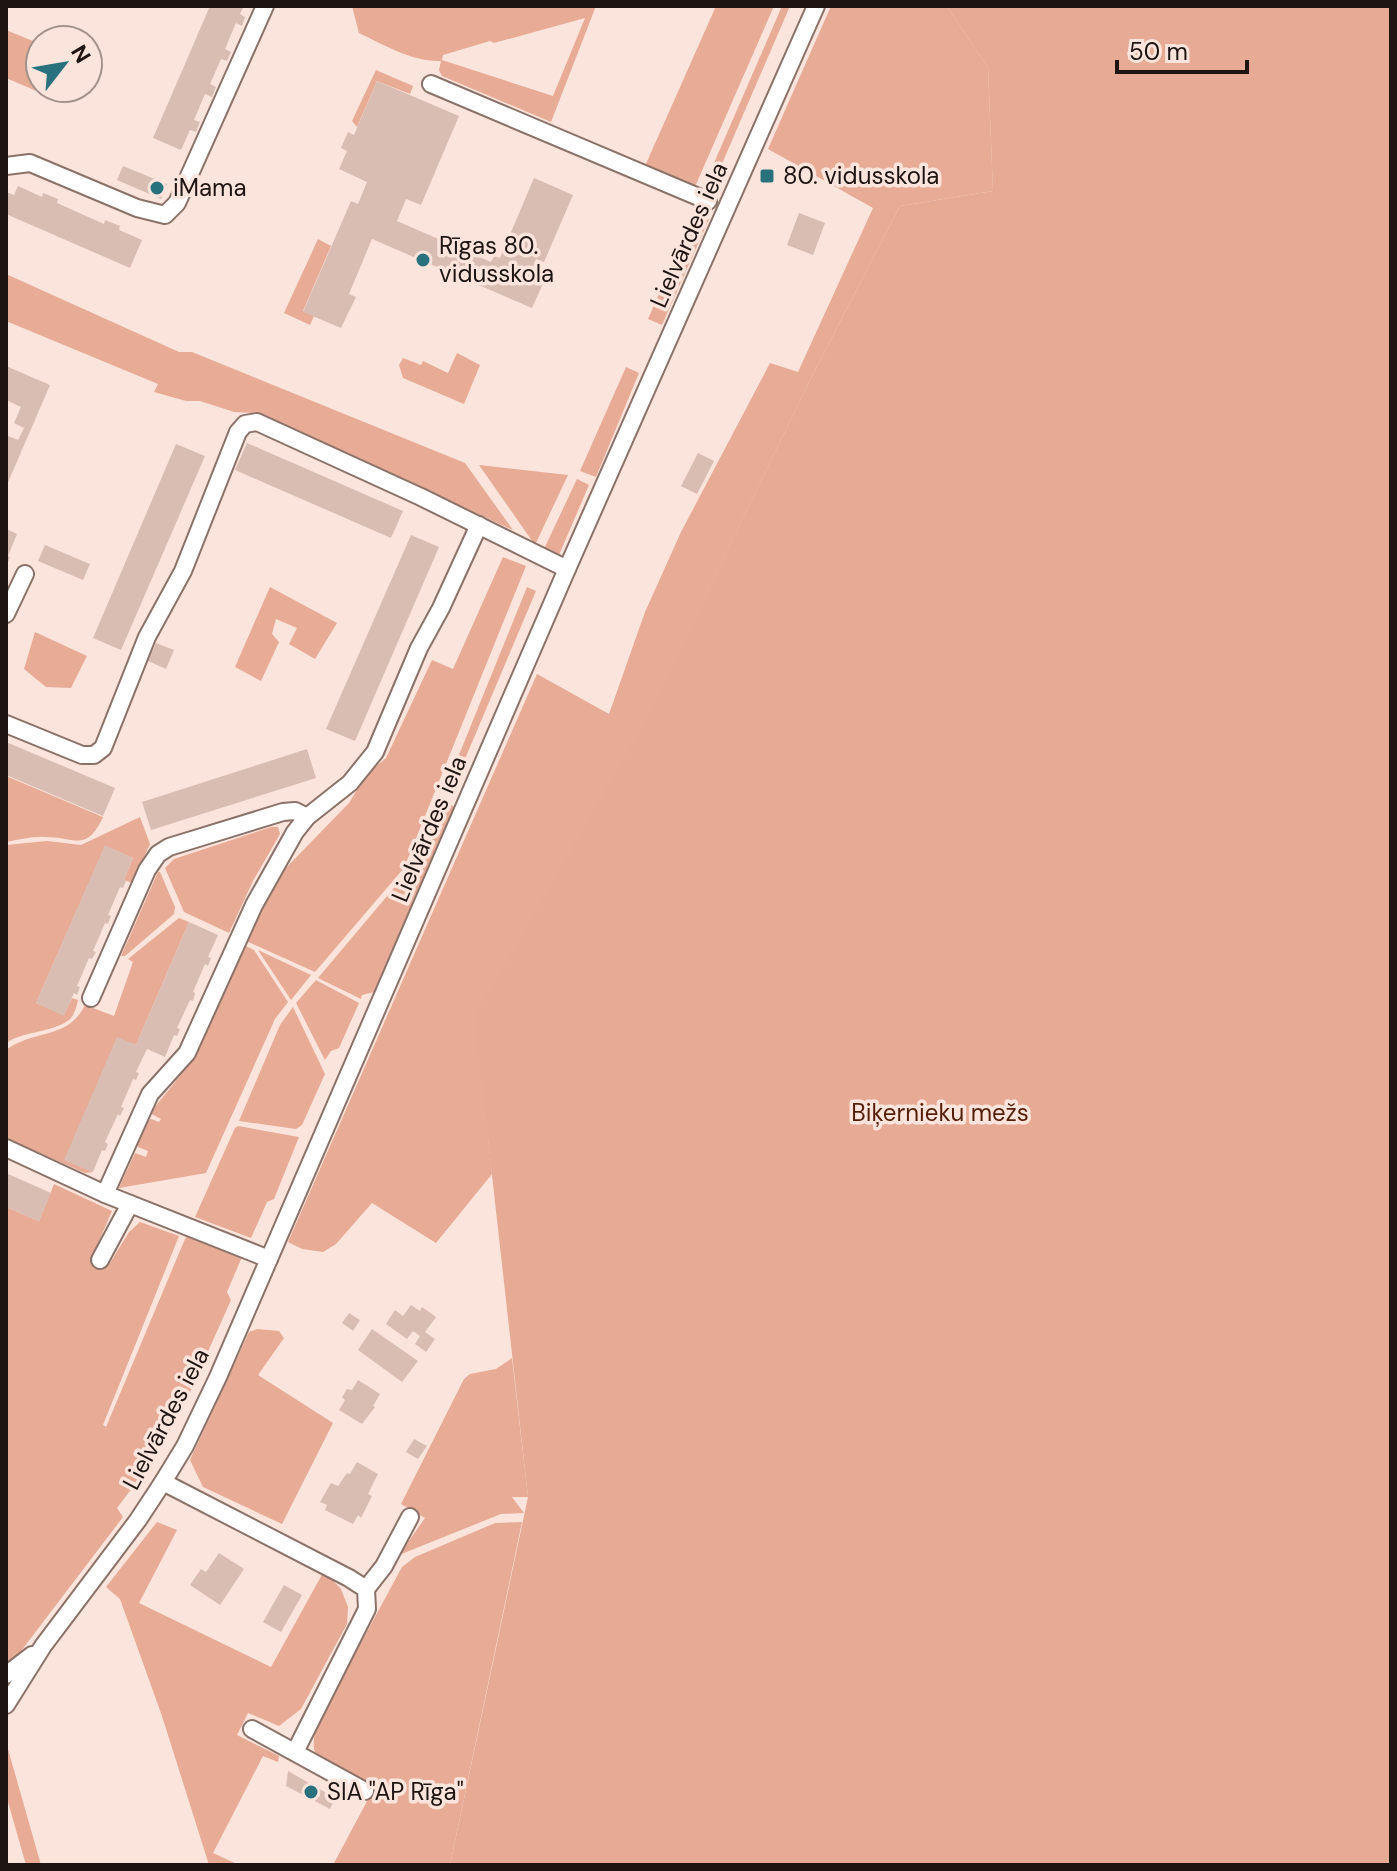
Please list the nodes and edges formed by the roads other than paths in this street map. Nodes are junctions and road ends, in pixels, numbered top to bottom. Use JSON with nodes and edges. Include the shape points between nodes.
{"nodes":[{"id":1,"x":265,"y":6,"type":"edge"},
{"id":2,"x":816,"y":6,"type":"edge"},
{"id":3,"x":431,"y":84,"type":"dead end"},
{"id":4,"x":6,"y":166,"type":"edge"},
{"id":5,"x":708,"y":201,"type":"dead end"},
{"id":6,"x":479,"y":525,"type":"junction"},
{"id":7,"x":567,"y":569,"type":"junction"},
{"id":8,"x":25,"y":574,"type":"dead end"},
{"id":9,"x":6,"y":614,"type":"edge"},
{"id":10,"x":6,"y":724,"type":"edge"},
{"id":11,"x":307,"y":817,"type":"junction"},
{"id":12,"x":91,"y":998,"type":"dead end"},
{"id":13,"x":6,"y":1148,"type":"edge"},
{"id":14,"x":105,"y":1194,"type":"junction"},
{"id":15,"x":130,"y":1204,"type":"junction"},
{"id":16,"x":269,"y":1259,"type":"junction"},
{"id":17,"x":100,"y":1260,"type":"dead end"},
{"id":18,"x":163,"y":1482,"type":"junction"},
{"id":19,"x":410,"y":1517,"type":"dead end"},
{"id":20,"x":366,"y":1589,"type":"junction"},
{"id":21,"x":43,"y":1646,"type":"junction"},
{"id":22,"x":6,"y":1675,"type":"edge"},
{"id":23,"x":6,"y":1705,"type":"edge"},
{"id":24,"x":252,"y":1729,"type":"dead end"},
{"id":25,"x":295,"y":1752,"type":"junction"},
{"id":26,"x":365,"y":1791,"type":"dead end"}],
"edges":[{"from":1,"to":4,"type":"street","via":[[177,203],[165,215],[30,163]]},
{"from":2,"to":7,"type":"street","name":"Lielvārdes iela"},
{"from":3,"to":5,"type":"street"},
{"from":6,"to":7,"type":"street"},
{"from":6,"to":10,"type":"street","via":[[257,422],[245,424],[183,571],[147,637],[103,748],[82,755]]},
{"from":6,"to":11,"type":"street","via":[[375,752],[350,783]]},
{"from":7,"to":16,"type":"street","name":"Lielvārdes iela"},
{"from":8,"to":9,"type":"street"},
{"from":11,"to":12,"type":"street","via":[[283,812],[158,854]]},
{"from":11,"to":14,"type":"street","via":[[274,866],[187,1053],[150,1094]]},
{"from":13,"to":14,"type":"street"},
{"from":14,"to":15,"type":"street"},
{"from":15,"to":16,"type":"street"},
{"from":15,"to":17,"type":"street"},
{"from":16,"to":18,"type":"street","name":"Lielvārdes iela","via":[[218,1377]]},
{"from":18,"to":20,"type":"street"},
{"from":18,"to":21,"type":"street","name":"Lielvārdes iela"},
{"from":19,"to":20,"type":"street"},
{"from":20,"to":25,"type":"street","via":[[367,1609]]},
{"from":21,"to":22,"type":"street","name":"Lielvārdes iela"},
{"from":21,"to":23,"type":"street","name":"Lielvārdes iela"},
{"from":24,"to":25,"type":"street"},
{"from":25,"to":26,"type":"street"}]}
